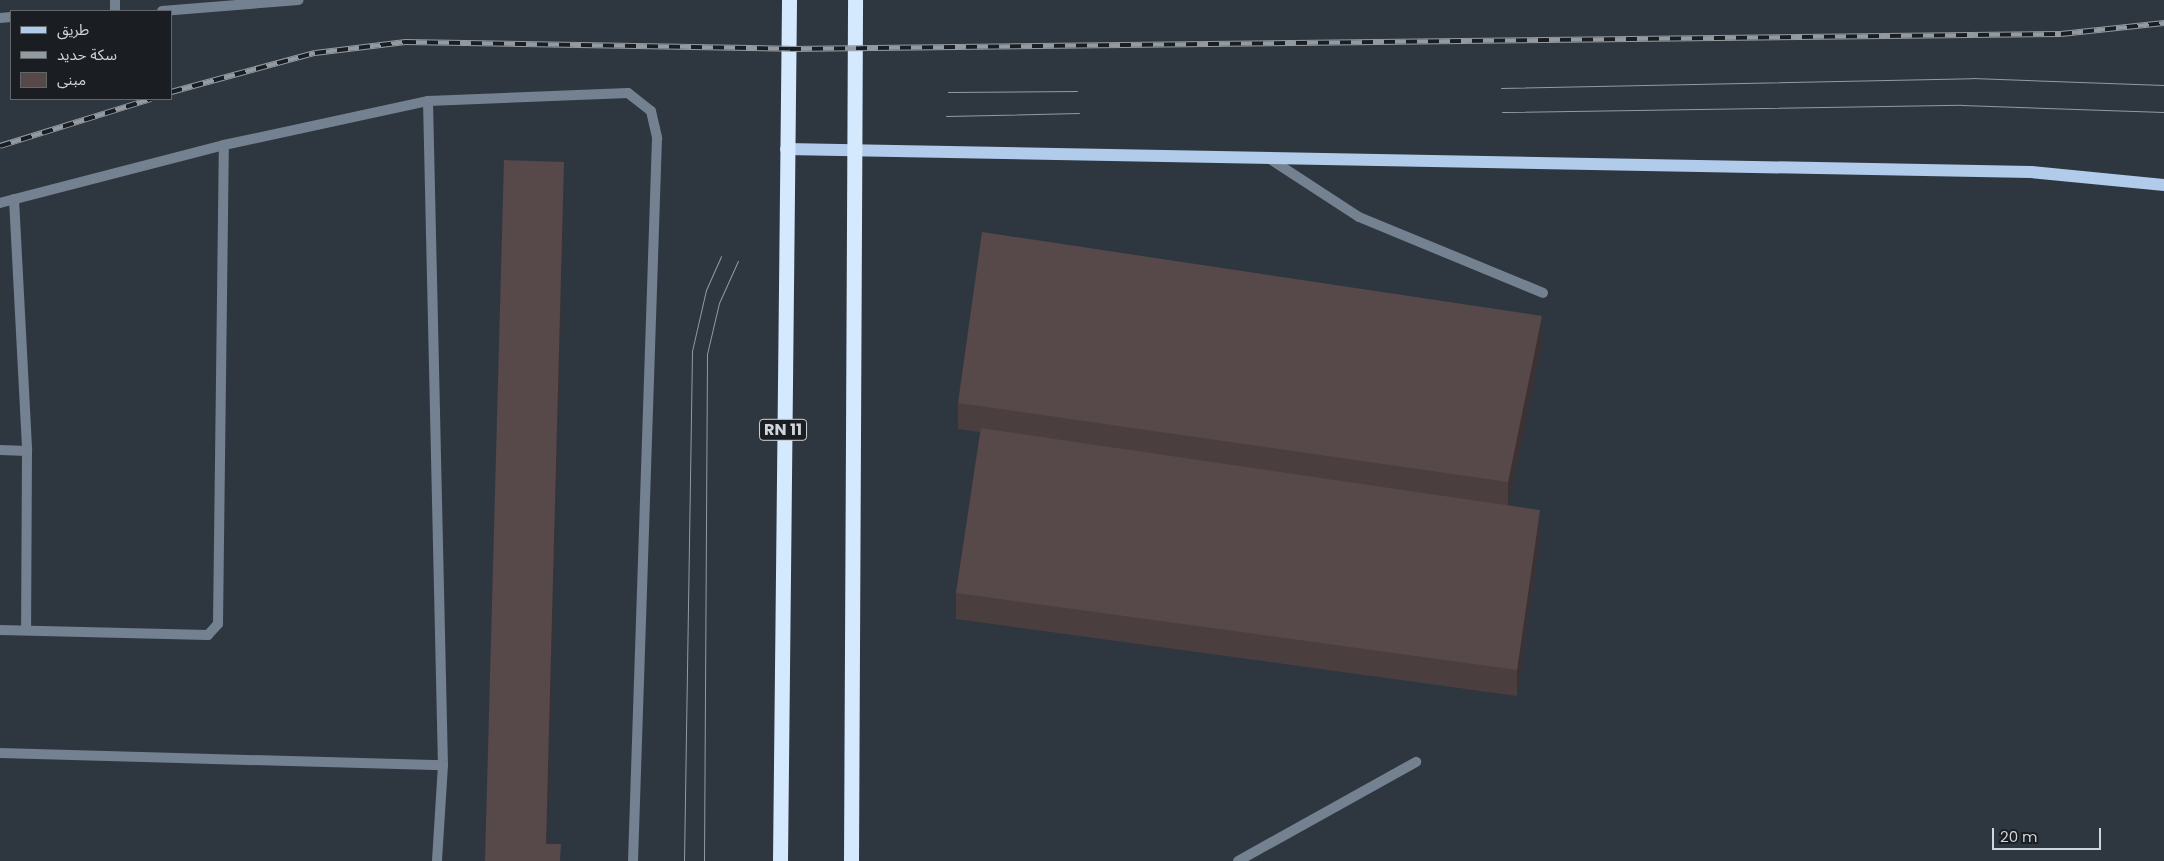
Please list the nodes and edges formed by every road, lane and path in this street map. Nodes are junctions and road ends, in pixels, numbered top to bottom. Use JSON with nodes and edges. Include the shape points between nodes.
{"nodes":[{"id":1,"x":299,"y":0,"type":"edge"},
{"id":2,"x":790,"y":0,"type":"edge"},
{"id":3,"x":855,"y":0,"type":"edge"},
{"id":4,"x":172,"y":10,"type":"edge"},
{"id":5,"x":428,"y":101,"type":"junction"},
{"id":6,"x":224,"y":145,"type":"junction"},
{"id":7,"x":786,"y":149,"type":"junction"},
{"id":8,"x":854,"y":152,"type":"junction"},
{"id":9,"x":1265,"y":156,"type":"junction"},
{"id":10,"x":2164,"y":185,"type":"edge"},
{"id":11,"x":14,"y":198,"type":"junction"},
{"id":12,"x":0,"y":203,"type":"edge"},
{"id":13,"x":1543,"y":293,"type":"dead end"},
{"id":14,"x":0,"y":450,"type":"edge"},
{"id":15,"x":27,"y":451,"type":"junction"},
{"id":16,"x":0,"y":630,"type":"edge"},
{"id":17,"x":26,"y":630,"type":"junction"},
{"id":18,"x":0,"y":753,"type":"edge"},
{"id":19,"x":1416,"y":762,"type":"dead end"},
{"id":20,"x":442,"y":765,"type":"junction"},
{"id":21,"x":437,"y":861,"type":"edge"},
{"id":22,"x":633,"y":861,"type":"edge"},
{"id":23,"x":780,"y":861,"type":"edge"},
{"id":24,"x":851,"y":861,"type":"edge"},
{"id":25,"x":1238,"y":861,"type":"edge"}],
"edges":[{"from":1,"to":4,"type":"street"},
{"from":2,"to":7,"type":"highway","number":"RN 11"},
{"from":3,"to":8,"type":"highway"},
{"from":5,"to":6,"type":"street"},
{"from":5,"to":20,"type":"street"},
{"from":5,"to":22,"type":"street","via":[[628,93],[651,111],[657,138]]},
{"from":6,"to":11,"type":"street"},
{"from":6,"to":17,"type":"street","via":[[218,624],[208,635]]},
{"from":7,"to":8,"type":"main road"},
{"from":7,"to":23,"type":"highway","number":"RN 11"},
{"from":8,"to":9,"type":"main road"},
{"from":8,"to":24,"type":"highway"},
{"from":9,"to":10,"type":"main road","via":[[2031,172]]},
{"from":9,"to":13,"type":"street","via":[[1359,217]]},
{"from":11,"to":12,"type":"street"},
{"from":11,"to":15,"type":"street"},
{"from":14,"to":15,"type":"street"},
{"from":15,"to":17,"type":"street"},
{"from":16,"to":17,"type":"street"},
{"from":18,"to":20,"type":"street"},
{"from":19,"to":25,"type":"street"},
{"from":20,"to":21,"type":"street"}]}
